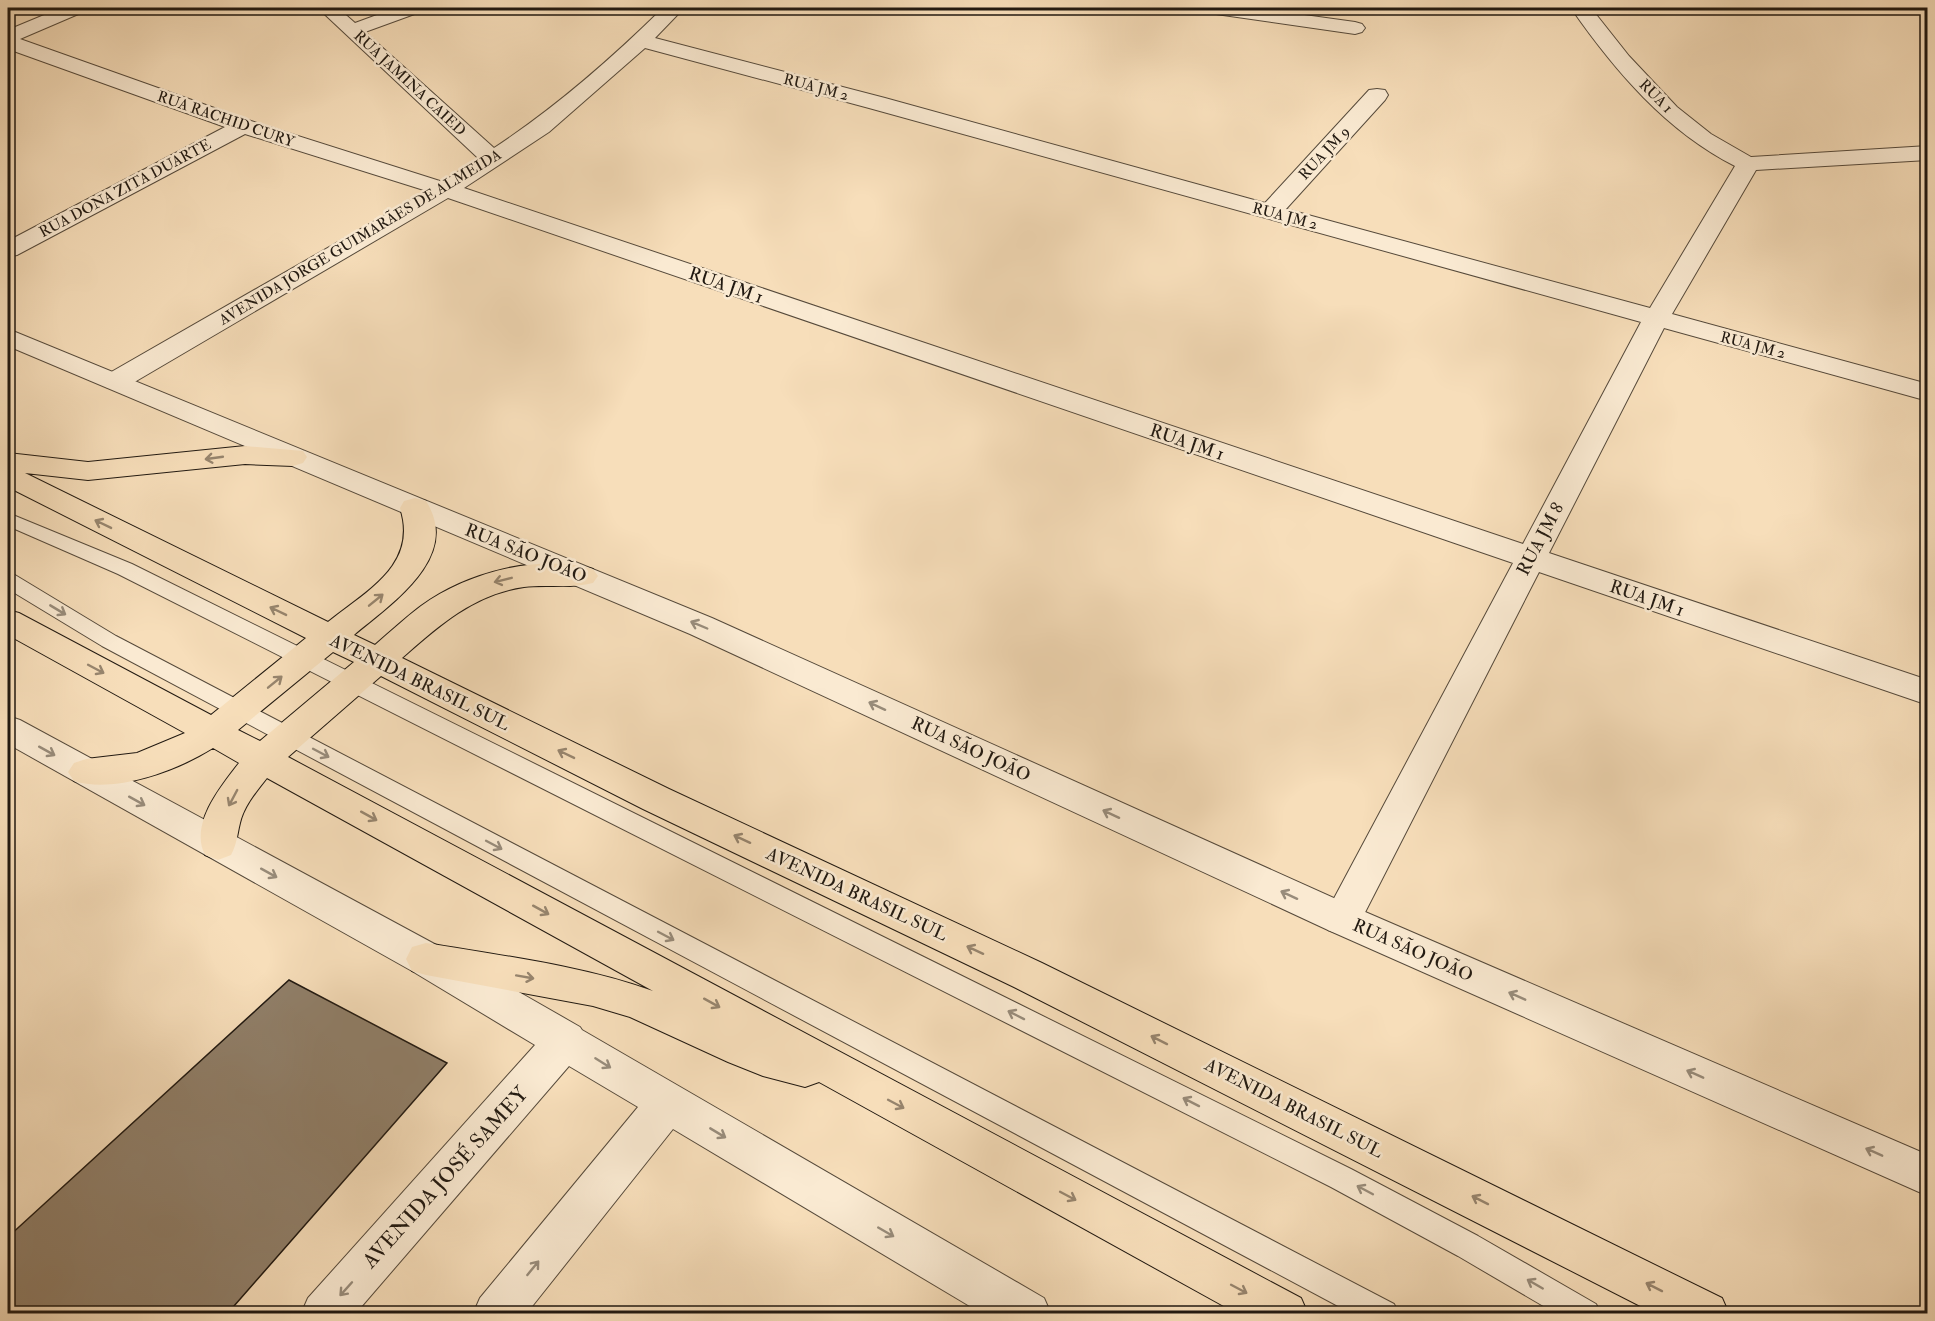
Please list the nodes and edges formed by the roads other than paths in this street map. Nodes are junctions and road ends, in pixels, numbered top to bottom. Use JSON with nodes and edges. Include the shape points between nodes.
{"nodes":[{"id":1,"x":76,"y":8,"type":"edge"},
{"id":2,"x":327,"y":8,"type":"edge"},
{"id":3,"x":413,"y":8,"type":"edge"},
{"id":4,"x":674,"y":8,"type":"edge"},
{"id":5,"x":1216,"y":8,"type":"edge"},
{"id":6,"x":1310,"y":8,"type":"edge"},
{"id":7,"x":1581,"y":8,"type":"edge"},
{"id":8,"x":1291,"y":18,"type":"junction"},
{"id":9,"x":1355,"y":28,"type":"dead end"},
{"id":10,"x":353,"y":30,"type":"junction"},
{"id":11,"x":8,"y":37,"type":"edge"},
{"id":12,"x":641,"y":40,"type":"junction"},
{"id":13,"x":8,"y":42,"type":"edge"},
{"id":14,"x":1377,"y":95,"type":"dead end"},
{"id":15,"x":243,"y":126,"type":"junction"},
{"id":16,"x":1928,"y":153,"type":"edge"},
{"id":17,"x":492,"y":159,"type":"junction"},
{"id":18,"x":1748,"y":164,"type":"junction"},
{"id":19,"x":446,"y":190,"type":"junction"},
{"id":20,"x":1270,"y":212,"type":"junction"},
{"id":21,"x":8,"y":250,"type":"edge"},
{"id":22,"x":1656,"y":319,"type":"junction"},
{"id":23,"x":8,"y":337,"type":"edge"},
{"id":24,"x":116,"y":381,"type":"junction"},
{"id":25,"x":1928,"y":393,"type":"edge"},
{"id":26,"x":293,"y":457,"type":"junction"},
{"id":27,"x":8,"y":462,"type":"edge"},
{"id":28,"x":8,"y":476,"type":"edge"},
{"id":29,"x":415,"y":507,"type":"junction"},
{"id":30,"x":8,"y":519,"type":"edge"},
{"id":31,"x":1530,"y":559,"type":"junction"},
{"id":32,"x":582,"y":576,"type":"junction"},
{"id":33,"x":8,"y":580,"type":"edge"},
{"id":34,"x":8,"y":621,"type":"edge"},
{"id":35,"x":330,"y":637,"type":"junction"},
{"id":36,"x":303,"y":659,"type":"junction"},
{"id":37,"x":364,"y":672,"type":"junction"},
{"id":38,"x":1928,"y":693,"type":"edge"},
{"id":39,"x":240,"y":711,"type":"junction"},
{"id":40,"x":8,"y":729,"type":"edge"},
{"id":41,"x":213,"y":732,"type":"junction"},
{"id":42,"x":275,"y":748,"type":"junction"},
{"id":43,"x":86,"y":772,"type":"junction"},
{"id":44,"x":218,"y":845,"type":"junction"},
{"id":45,"x":1342,"y":919,"type":"junction"},
{"id":46,"x":426,"y":959,"type":"junction"},
{"id":47,"x":566,"y":1041,"type":"junction"},
{"id":48,"x":845,"y":1076,"type":"junction"},
{"id":49,"x":668,"y":1103,"type":"junction"},
{"id":50,"x":1928,"y":1176,"type":"edge"},
{"id":51,"x":324,"y":1314,"type":"edge"},
{"id":52,"x":496,"y":1314,"type":"edge"},
{"id":53,"x":1028,"y":1314,"type":"edge"},
{"id":54,"x":1285,"y":1314,"type":"edge"},
{"id":55,"x":1384,"y":1314,"type":"edge"},
{"id":56,"x":1586,"y":1314,"type":"edge"},
{"id":57,"x":1706,"y":1314,"type":"edge"}],
"edges":[{"from":1,"to":11,"type":"street"},
{"from":2,"to":10,"type":"street","name":"RUA JAMINA CAIED"},
{"from":3,"to":10,"type":"street"},
{"from":4,"to":12,"type":"street","name":"AVENIDA JORGE GUIMARÃES DE ALMEIDA"},
{"from":5,"to":8,"type":"street"},
{"from":6,"to":8,"type":"street"},
{"from":7,"to":18,"type":"street","name":"RUA 1","via":[[1618,58],[1678,118],[1703,139]]},
{"from":8,"to":9,"type":"street"},
{"from":10,"to":17,"type":"street","name":"RUA JAMINA CAIED"},
{"from":12,"to":17,"type":"street","name":"AVENIDA JORGE GUIMARÃES DE ALMEIDA","via":[[541,128]]},
{"from":12,"to":20,"type":"street","name":"RUA JM 2"},
{"from":13,"to":15,"type":"street","name":"RUA RACHID CURY"},
{"from":14,"to":20,"type":"street","name":"RUA JM 9"},
{"from":15,"to":19,"type":"street","name":"RUA RACHID CURY"},
{"from":15,"to":21,"type":"street","name":"RUA DONA ZITA DUARTE"},
{"from":16,"to":18,"type":"street"},
{"from":17,"to":19,"type":"street","name":"AVENIDA JORGE GUIMARÃES DE ALMEIDA"},
{"from":18,"to":22,"type":"street","name":"RUA JM 8"},
{"from":19,"to":24,"type":"street","name":"AVENIDA JORGE GUIMARÃES DE ALMEIDA"},
{"from":19,"to":31,"type":"street","name":"RUA JM 1"},
{"from":20,"to":22,"type":"street","name":"RUA JM 2"},
{"from":22,"to":25,"type":"street","name":"RUA JM 2"},
{"from":22,"to":31,"type":"street","name":"RUA JM 8"},
{"from":23,"to":24,"type":"street","name":"RUA SÃO JOÃO"},
{"from":24,"to":26,"type":"street","name":"RUA SÃO JOÃO"},
{"from":26,"to":27,"type":"main road","one_way":true,"via":[[244,455],[88,471]]},
{"from":26,"to":29,"type":"street","name":"RUA SÃO JOÃO"},
{"from":35,"to":28,"type":"main road","name":"AVENIDA BRASIL SUL","one_way":true},
{"from":29,"to":32,"type":"street","name":"RUA SÃO JOÃO"},
{"from":35,"to":29,"type":"main road","one_way":true,"via":[[407,570],[421,542],[420,518]]},
{"from":30,"to":36,"type":"lane","via":[[125,569]]},
{"from":31,"to":38,"type":"street","name":"RUA JM 1"},
{"from":31,"to":45,"type":"street","name":"RUA JM 8"},
{"from":32,"to":37,"type":"main road","one_way":true,"via":[[531,575],[478,587],[433,613]]},
{"from":45,"to":32,"type":"street","name":"RUA SÃO JOÃO","one_way":true,"via":[[701,626]]},
{"from":33,"to":39,"type":"lane","one_way":true,"via":[[109,641]]},
{"from":34,"to":41,"type":"main road","one_way":true},
{"from":35,"to":36,"type":"main road"},
{"from":35,"to":37,"type":"main road","name":"AVENIDA BRASIL SUL"},
{"from":36,"to":37,"type":"lane"},
{"from":39,"to":36,"type":"main road","one_way":true},
{"from":37,"to":42,"type":"main road"},
{"from":56,"to":37,"type":"lane","one_way":true,"via":[[1341,1178]]},
{"from":57,"to":37,"type":"main road","name":"AVENIDA BRASIL SUL","one_way":true,"via":[[1028,975],[656,799]]},
{"from":39,"to":41,"type":"main road"},
{"from":39,"to":42,"type":"lane"},
{"from":40,"to":43,"type":"street","one_way":true},
{"from":41,"to":42,"type":"main road"},
{"from":41,"to":43,"type":"main road","via":[[158,762],[110,772]]},
{"from":42,"to":44,"type":"main road","one_way":true,"via":[[232,798]]},
{"from":42,"to":48,"type":"main road","one_way":true},
{"from":42,"to":55,"type":"lane","one_way":true},
{"from":43,"to":44,"type":"street","one_way":true},
{"from":44,"to":46,"type":"street","one_way":true},
{"from":50,"to":45,"type":"street","name":"RUA SÃO JOÃO","one_way":true},
{"from":46,"to":47,"type":"street"},
{"from":46,"to":48,"type":"main road","one_way":true,"via":[[611,994],[762,1057]]},
{"from":47,"to":49,"type":"street","one_way":true},
{"from":47,"to":51,"type":"street","name":"AVENIDA JOSÉ SAMEY","one_way":true},
{"from":48,"to":54,"type":"main road","one_way":true},
{"from":52,"to":49,"type":"street","one_way":true},
{"from":49,"to":53,"type":"street","one_way":true}]}
